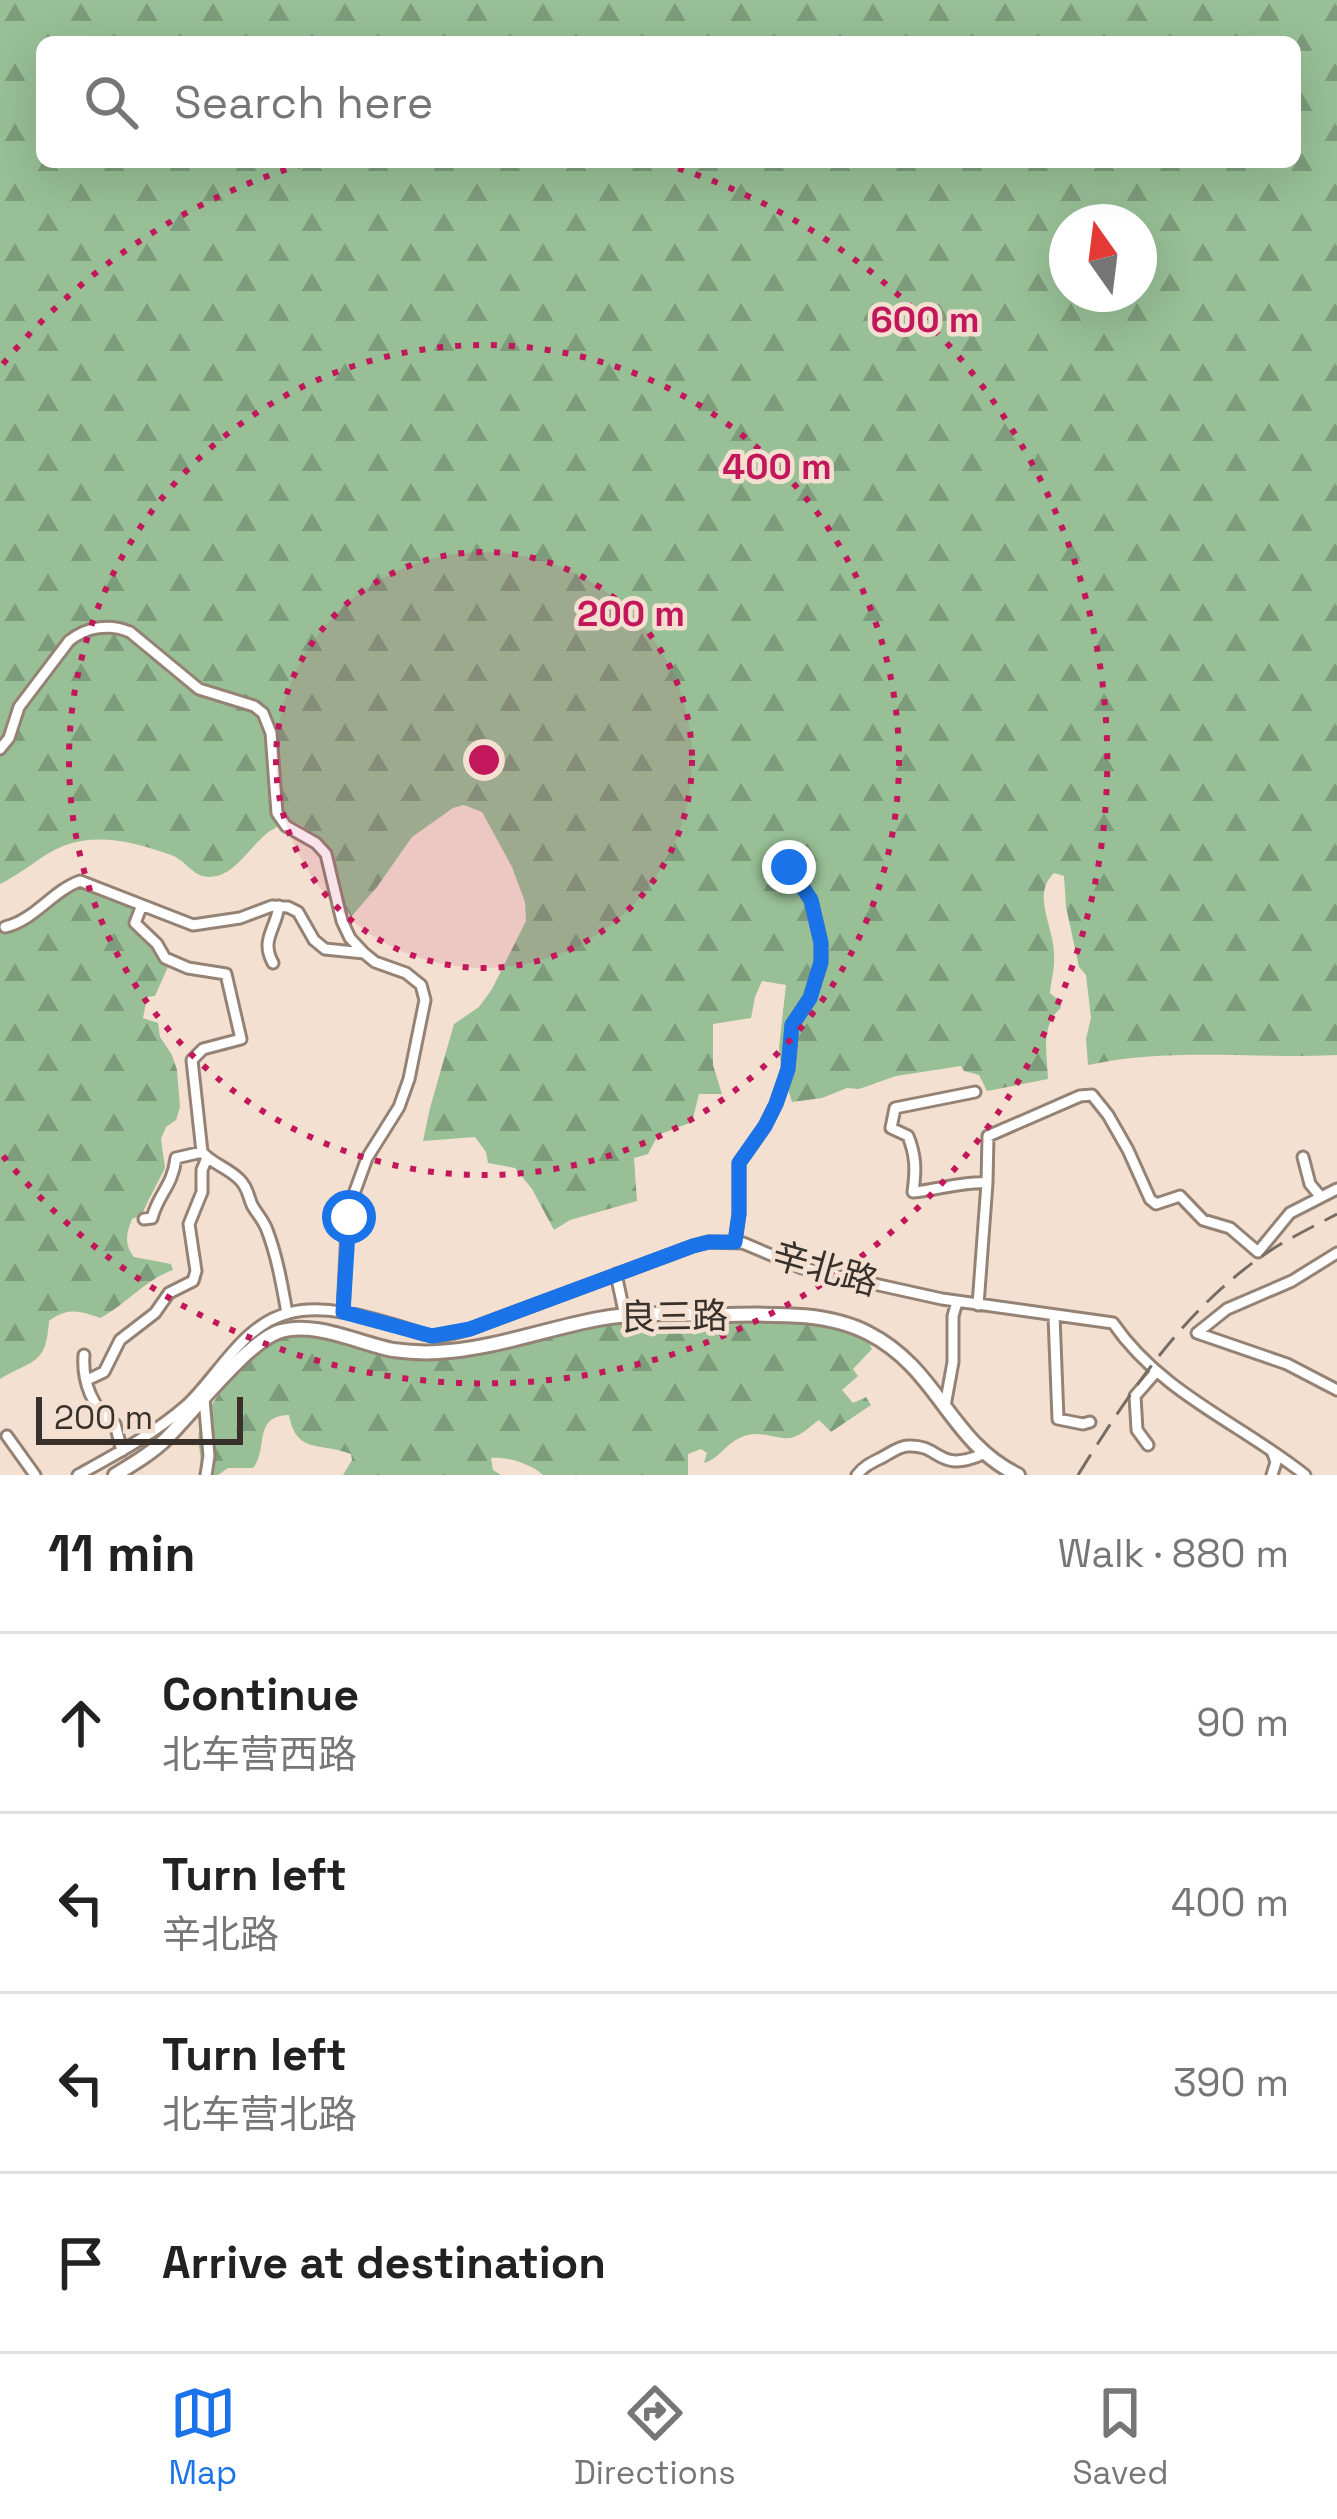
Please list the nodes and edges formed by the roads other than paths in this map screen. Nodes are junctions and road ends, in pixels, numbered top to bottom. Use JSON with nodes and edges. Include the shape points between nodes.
{"nodes":[{"id":1,"x":0,"y":749,"type":"edge"},
{"id":2,"x":789,"y":867,"type":"dead end"},
{"id":3,"x":142,"y":905,"type":"junction"},
{"id":4,"x":279,"y":906,"type":"junction"},
{"id":5,"x":5,"y":927,"type":"dead end"},
{"id":6,"x":364,"y":953,"type":"junction"},
{"id":7,"x":273,"y":963,"type":"dead end"},
{"id":8,"x":975,"y":1092,"type":"dead end"},
{"id":9,"x":205,"y":1155,"type":"junction"},
{"id":10,"x":1303,"y":1157,"type":"dead end"},
{"id":11,"x":987,"y":1183,"type":"junction"},
{"id":12,"x":1337,"y":1189,"type":"edge"},
{"id":13,"x":1321,"y":1197,"type":"junction"},
{"id":14,"x":144,"y":1220,"type":"dead end"},
{"id":15,"x":735,"y":1242,"type":"junction"},
{"id":16,"x":1337,"y":1252,"type":"edge"},
{"id":17,"x":616,"y":1274,"type":"junction"},
{"id":18,"x":956,"y":1302,"type":"junction"},
{"id":19,"x":978,"y":1305,"type":"junction"},
{"id":20,"x":343,"y":1312,"type":"junction"},
{"id":21,"x":286,"y":1313,"type":"junction"},
{"id":22,"x":625,"y":1316,"type":"junction"},
{"id":23,"x":1054,"y":1316,"type":"junction"},
{"id":24,"x":84,"y":1354,"type":"dead end"},
{"id":25,"x":1156,"y":1372,"type":"junction"},
{"id":26,"x":87,"y":1380,"type":"junction"},
{"id":27,"x":1337,"y":1390,"type":"edge"},
{"id":28,"x":204,"y":1399,"type":"junction"},
{"id":29,"x":945,"y":1406,"type":"junction"},
{"id":30,"x":1090,"y":1422,"type":"dead end"},
{"id":31,"x":7,"y":1436,"type":"dead end"},
{"id":32,"x":1148,"y":1445,"type":"dead end"},
{"id":33,"x":122,"y":1451,"type":"junction"},
{"id":34,"x":1272,"y":1451,"type":"junction"},
{"id":35,"x":983,"y":1454,"type":"junction"},
{"id":36,"x":871,"y":1470,"type":"edge"},
{"id":37,"x":35,"y":1475,"type":"edge"},
{"id":38,"x":78,"y":1475,"type":"edge"},
{"id":39,"x":115,"y":1475,"type":"edge"},
{"id":40,"x":206,"y":1475,"type":"edge"},
{"id":41,"x":857,"y":1475,"type":"edge"},
{"id":42,"x":1018,"y":1475,"type":"edge"},
{"id":43,"x":1272,"y":1475,"type":"edge"},
{"id":44,"x":1305,"y":1475,"type":"edge"}],
"edges":[{"from":1,"to":6,"type":"street","via":[[19,707],[74,636],[102,627],[130,632],[199,689],[263,712],[277,813],[326,854],[342,921]]},
{"from":2,"to":15,"type":"street","via":[[811,900],[821,962],[792,1025],[776,1104],[739,1163]]},
{"from":3,"to":4,"type":"street","via":[[193,925]]},
{"from":3,"to":5,"type":"street","via":[[80,881]]},
{"from":3,"to":9,"type":"street","via":[[135,923],[165,958],[226,974],[241,1039],[203,1049],[193,1060]]},
{"from":4,"to":6,"type":"street","via":[[298,912],[325,949]]},
{"from":4,"to":7,"type":"street","via":[[267,936]]},
{"from":6,"to":20,"type":"street","via":[[414,978],[425,1000],[399,1107],[355,1191]]},
{"from":8,"to":11,"type":"street","via":[[895,1108],[891,1128],[912,1147],[913,1192]]},
{"from":9,"to":14,"type":"street","via":[[176,1158],[173,1180]]},
{"from":9,"to":21,"type":"street","via":[[248,1190],[279,1266]]},
{"from":9,"to":26,"type":"street","via":[[189,1224],[193,1281],[169,1293],[120,1340],[104,1372]]},
{"from":10,"to":13,"type":"street"},
{"from":11,"to":13,"type":"street","via":[[988,1136],[1087,1094],[1108,1115],[1150,1199],[1180,1196],[1203,1220],[1230,1228],[1258,1252],[1290,1214]]},
{"from":11,"to":19,"type":"street"},
{"from":12,"to":13,"type":"street"},
{"from":15,"to":17,"type":"street","name":"辛北路","via":[[699,1244]]},
{"from":15,"to":18,"type":"street","name":"辛北路","via":[[802,1268]]},
{"from":16,"to":27,"type":"street","via":[[1196,1333]]},
{"from":17,"to":20,"type":"street","name":"辛北路","via":[[443,1335]]},
{"from":17,"to":22,"type":"street"},
{"from":18,"to":19,"type":"street","name":"辛北路"},
{"from":18,"to":29,"type":"street"},
{"from":19,"to":23,"type":"street","name":"辛北路"},
{"from":20,"to":21,"type":"street","name":"辛北路"},
{"from":21,"to":33,"type":"street","via":[[244,1340],[189,1403]]},
{"from":22,"to":28,"type":"main road","name":"良三路","via":[[434,1352],[294,1328],[261,1341]]},
{"from":22,"to":29,"type":"main road","name":"良三路","via":[[770,1315],[845,1324],[898,1352]]},
{"from":23,"to":25,"type":"street","name":"辛北路","via":[[1113,1323]]},
{"from":23,"to":30,"type":"street","via":[[1058,1419]]},
{"from":24,"to":26,"type":"street"},
{"from":25,"to":32,"type":"street","via":[[1135,1396],[1137,1430]]},
{"from":25,"to":34,"type":"street","name":"辛北路"},
{"from":26,"to":33,"type":"street"},
{"from":28,"to":39,"type":"main road","name":"良三路"},
{"from":28,"to":40,"type":"street"},
{"from":29,"to":35,"type":"main road","name":"良三路"},
{"from":31,"to":37,"type":"street"},
{"from":33,"to":38,"type":"street"},
{"from":34,"to":43,"type":"street"},
{"from":34,"to":44,"type":"street","name":"辛北路"},
{"from":35,"to":36,"type":"street","via":[[945,1461],[905,1445]]},
{"from":35,"to":42,"type":"main road","name":"良三路"},
{"from":36,"to":41,"type":"street"}]}
